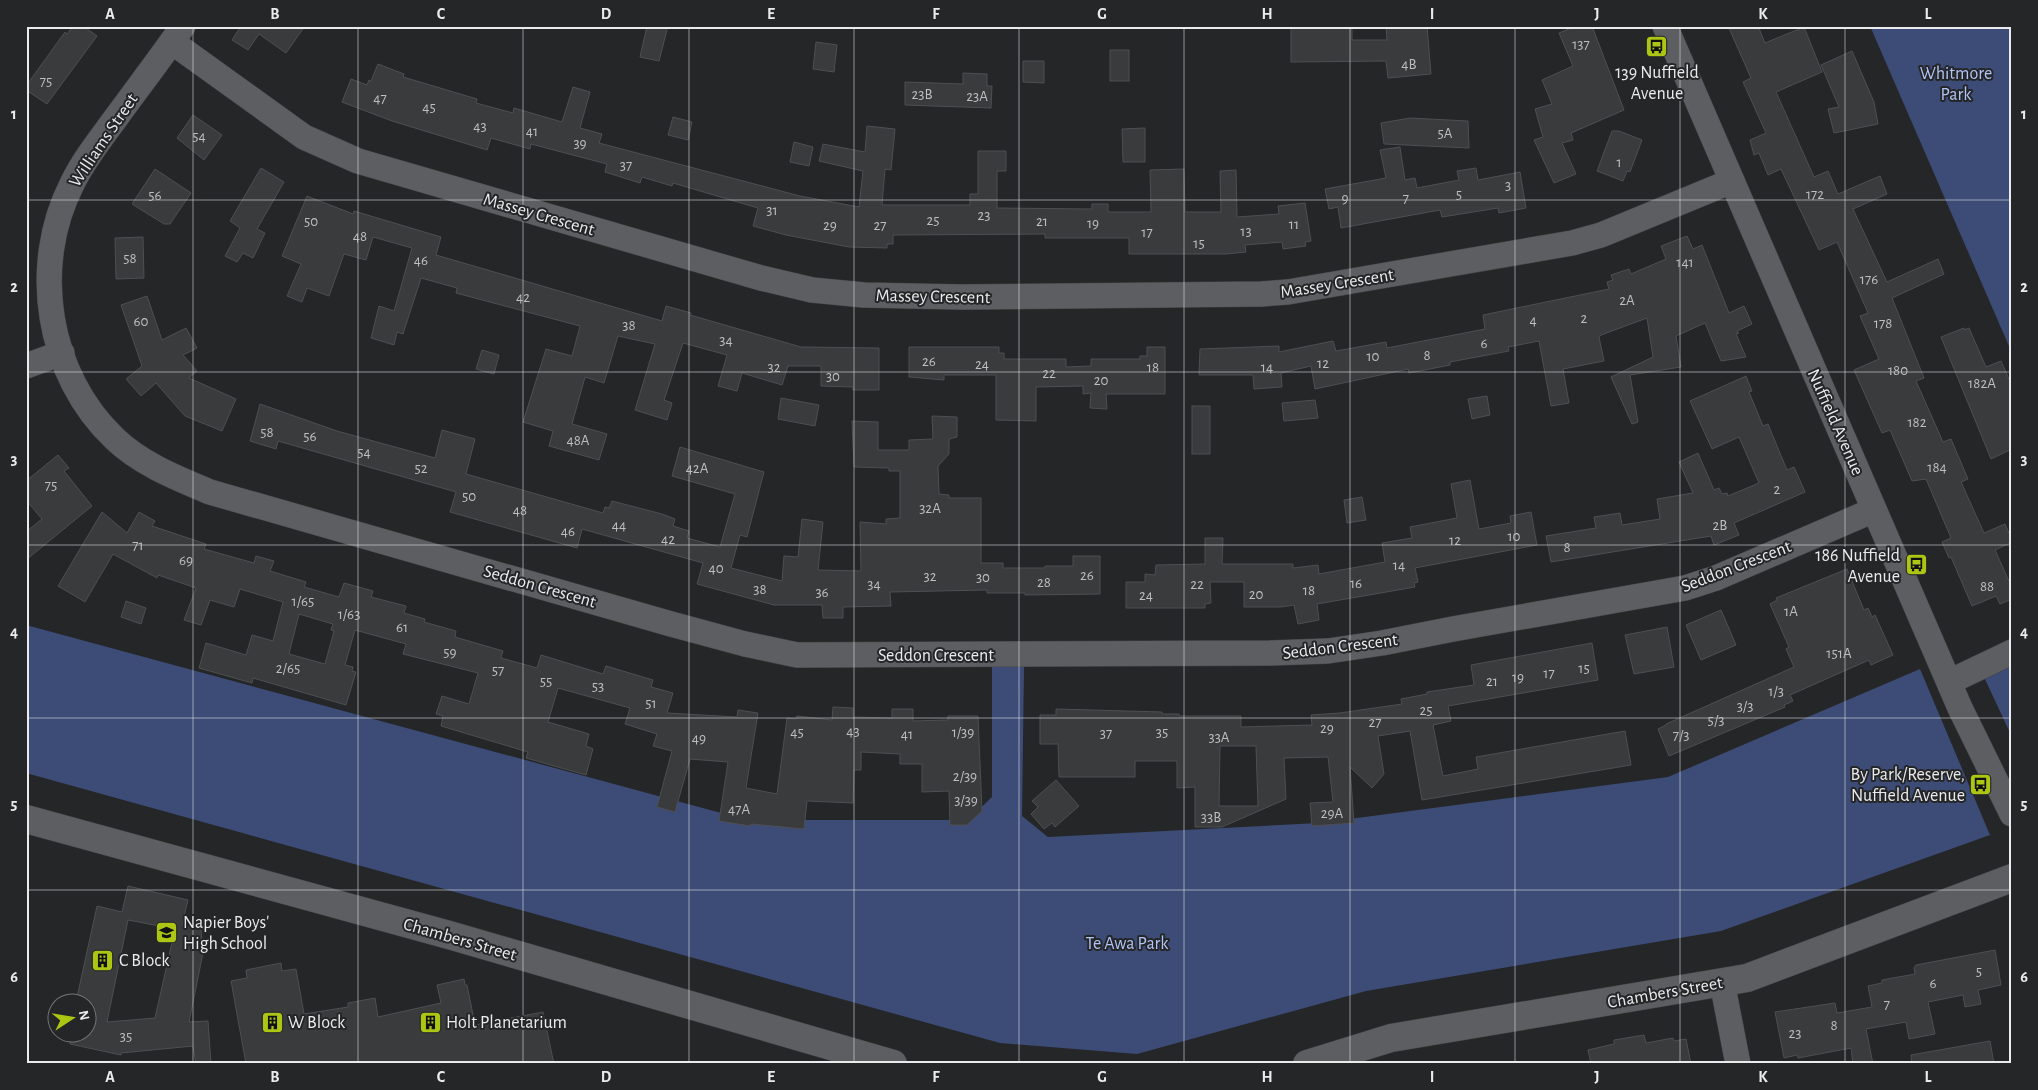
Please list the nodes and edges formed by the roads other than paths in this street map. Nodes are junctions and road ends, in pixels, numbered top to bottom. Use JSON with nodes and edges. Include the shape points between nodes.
{"nodes":[{"id":1,"x":1666,"y":26,"type":"edge"},
{"id":2,"x":178,"y":34,"type":"edge"},
{"id":3,"x":1732,"y":181,"type":"junction"},
{"id":4,"x":62,"y":353,"type":"junction"},
{"id":5,"x":26,"y":366,"type":"edge"},
{"id":6,"x":1874,"y":510,"type":"junction"},
{"id":7,"x":2012,"y":652,"type":"edge"},
{"id":8,"x":1949,"y":682,"type":"junction"},
{"id":9,"x":2012,"y":814,"type":"edge"},
{"id":10,"x":26,"y":819,"type":"edge"},
{"id":11,"x":2012,"y":878,"type":"edge"},
{"id":12,"x":1722,"y":982,"type":"junction"},
{"id":13,"x":892,"y":1064,"type":"edge"},
{"id":14,"x":1307,"y":1064,"type":"edge"},
{"id":15,"x":1738,"y":1064,"type":"edge"}],
"edges":[{"from":1,"to":3,"type":"street","name":"Nuffield Avenue"},
{"from":2,"to":3,"type":"street","name":"Massey Crescent","via":[[304,137],[358,161],[812,290],[856,294],[1024,296],[1288,292],[1572,243],[1600,235]]},
{"from":2,"to":4,"type":"street","name":"Williams Street","via":[[87,157],[60,211],[54,229],[48,277],[54,327]]},
{"from":3,"to":6,"type":"street","name":"Nuffield Avenue"},
{"from":4,"to":5,"type":"street"},
{"from":4,"to":6,"type":"street","name":"Seddon Crescent","via":[[77,392],[115,439],[137,457],[188,483],[671,624],[796,654],[1270,654],[1328,651],[1685,588],[1716,578]]},
{"from":6,"to":8,"type":"street","name":"Nuffield Avenue"},
{"from":7,"to":8,"type":"street"},
{"from":8,"to":9,"type":"street","name":"Nuffield Avenue"},
{"from":10,"to":13,"type":"main road","name":"Chambers Street","via":[[431,930]]},
{"from":11,"to":12,"type":"main road","name":"Chambers Street","via":[[1747,978]]},
{"from":12,"to":14,"type":"main road","name":"Chambers Street","via":[[1391,1038]]},
{"from":12,"to":15,"type":"street"}]}
